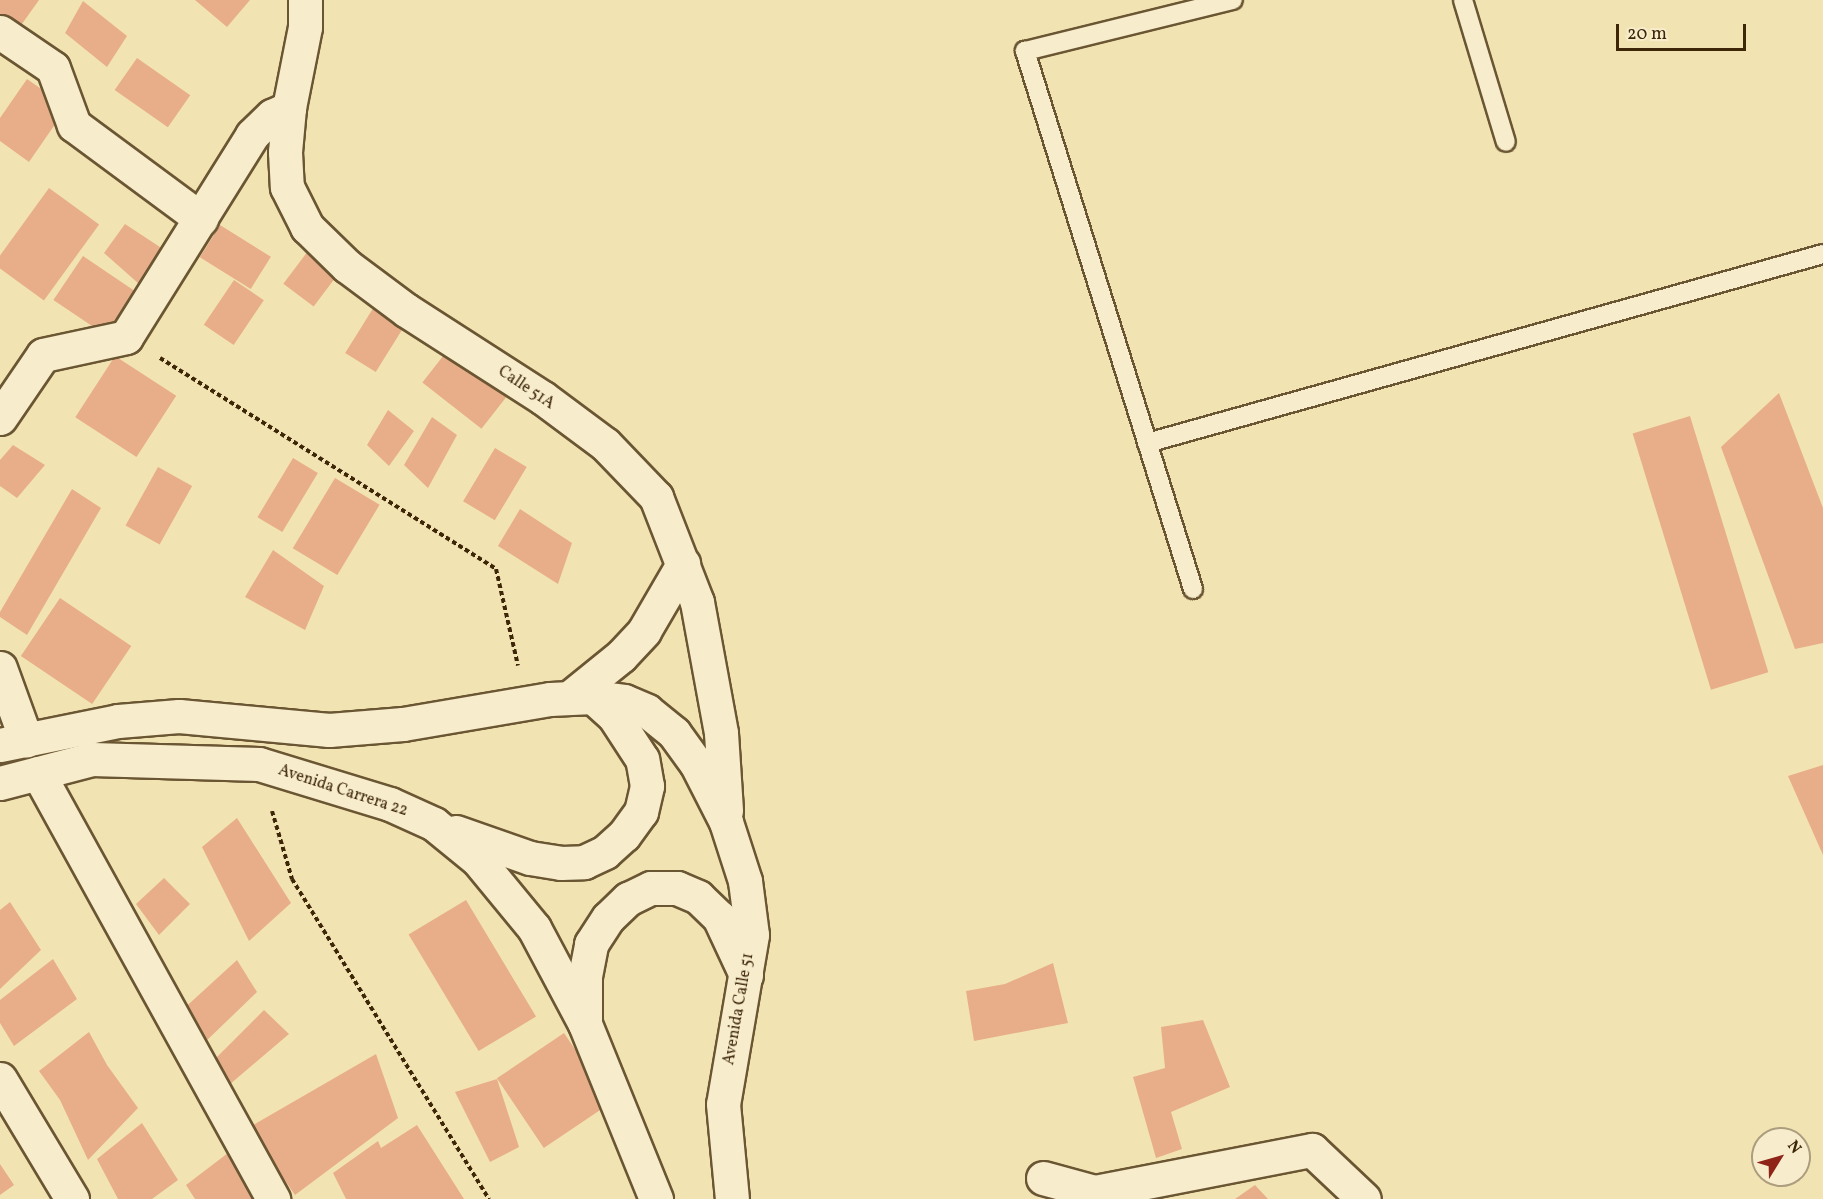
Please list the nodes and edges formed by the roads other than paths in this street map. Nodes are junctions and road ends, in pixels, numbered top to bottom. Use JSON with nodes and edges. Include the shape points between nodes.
{"nodes":[{"id":1,"x":304,"y":0,"type":"edge"},
{"id":2,"x":1233,"y":0,"type":"edge"},
{"id":3,"x":1463,"y":0,"type":"edge"},
{"id":4,"x":0,"y":32,"type":"edge"},
{"id":5,"x":289,"y":108,"type":"junction"},
{"id":6,"x":1506,"y":141,"type":"dead end"},
{"id":7,"x":201,"y":219,"type":"junction"},
{"id":8,"x":1823,"y":254,"type":"edge"},
{"id":9,"x":0,"y":418,"type":"edge"},
{"id":10,"x":1148,"y":443,"type":"junction"},
{"id":11,"x":683,"y":564,"type":"junction"},
{"id":12,"x":1193,"y":589,"type":"dead end"},
{"id":13,"x":0,"y":668,"type":"edge"},
{"id":14,"x":581,"y":697,"type":"junction"},
{"id":15,"x":13,"y":743,"type":"edge"},
{"id":16,"x":38,"y":773,"type":"junction"},
{"id":17,"x":0,"y":783,"type":"edge"},
{"id":18,"x":726,"y":822,"type":"junction"},
{"id":19,"x":434,"y":824,"type":"junction"},
{"id":20,"x":746,"y":975,"type":"junction"},
{"id":21,"x":585,"y":1024,"type":"junction"},
{"id":22,"x":0,"y":1079,"type":"edge"},
{"id":23,"x":1043,"y":1178,"type":"dead end"},
{"id":24,"x":72,"y":1199,"type":"edge"},
{"id":25,"x":273,"y":1199,"type":"edge"},
{"id":26,"x":656,"y":1199,"type":"edge"},
{"id":27,"x":732,"y":1199,"type":"edge"},
{"id":28,"x":1364,"y":1199,"type":"edge"}],
"edges":[{"from":1,"to":5,"type":"street","name":"Calle 51A","via":[[305,27]]},
{"from":2,"to":10,"type":"lane","via":[[1025,51]]},
{"from":3,"to":6,"type":"lane"},
{"from":4,"to":7,"type":"street","via":[[53,68],[74,125]]},
{"from":5,"to":7,"type":"street","via":[[272,116],[252,135]]},
{"from":5,"to":11,"type":"street","name":"Calle 51A","via":[[287,187],[307,227],[347,266],[406,310],[543,398],[605,444],[656,497]]},
{"from":7,"to":9,"type":"street","via":[[126,337],[43,355]]},
{"from":8,"to":10,"type":"lane"},
{"from":10,"to":12,"type":"lane"},
{"from":11,"to":14,"type":"street","via":[[644,631]]},
{"from":11,"to":18,"type":"street","name":"Calle 51A","via":[[697,602],[721,733]]},
{"from":13,"to":15,"type":"street"},
{"from":14,"to":15,"type":"street","via":[[403,724],[329,730],[179,716],[118,721]]},
{"from":14,"to":18,"type":"street","via":[[624,700],[647,711],[674,734],[696,763]]},
{"from":14,"to":19,"type":"street","via":[[629,736],[642,759],[647,786],[640,812],[605,852],[584,862],[530,858]]},
{"from":16,"to":17,"type":"street","name":"Avenida Carrera 22"},
{"from":16,"to":19,"type":"street","name":"Avenida Carrera 22","via":[[92,759],[259,764],[390,804]]},
{"from":16,"to":25,"type":"street"},
{"from":18,"to":20,"type":"street","name":"Avenida Calle 51","via":[[745,881],[752,935]]},
{"from":19,"to":21,"type":"street","name":"Avenida Carrera 22","via":[[478,860],[534,928]]},
{"from":20,"to":21,"type":"street","via":[[718,917],[698,897],[677,888],[651,888],[628,899],[608,918],[591,944],[585,976]]},
{"from":20,"to":27,"type":"street","name":"Avenida Calle 51","via":[[723,1104]]},
{"from":21,"to":26,"type":"street"},
{"from":22,"to":24,"type":"street"},
{"from":23,"to":28,"type":"street","via":[[1095,1192],[1312,1150]]}]}
